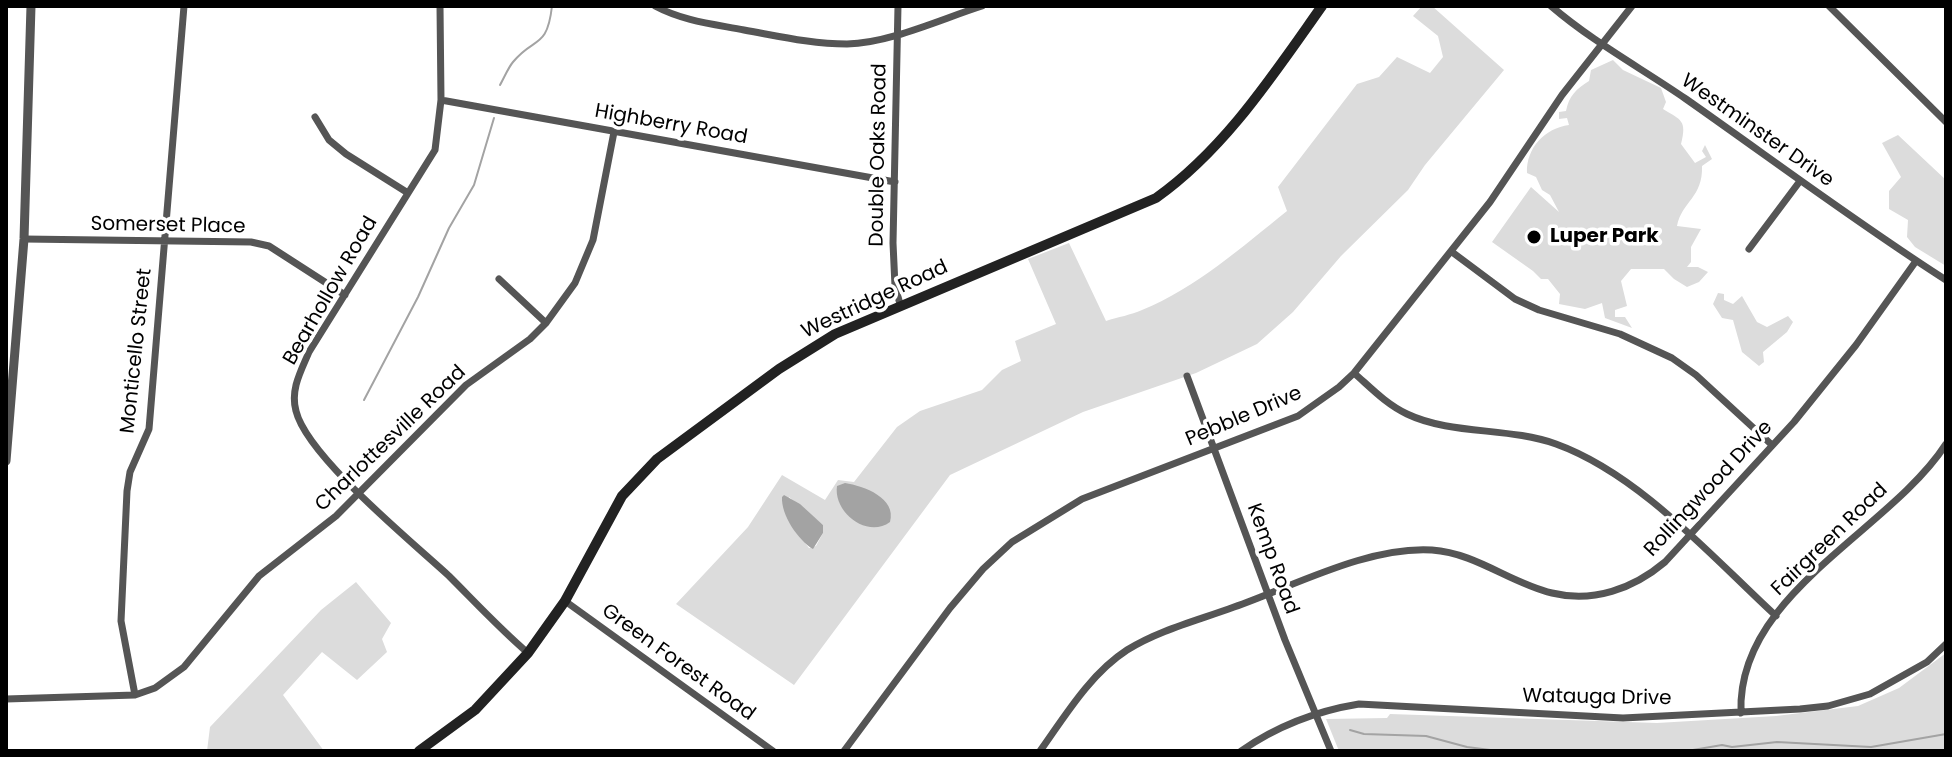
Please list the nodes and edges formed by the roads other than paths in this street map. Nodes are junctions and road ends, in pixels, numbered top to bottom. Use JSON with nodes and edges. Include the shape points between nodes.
{"nodes":[{"id":1,"x":31,"y":6,"type":"edge"},
{"id":2,"x":184,"y":6,"type":"edge"},
{"id":3,"x":440,"y":6,"type":"edge"},
{"id":4,"x":655,"y":6,"type":"edge"},
{"id":5,"x":898,"y":6,"type":"edge"},
{"id":6,"x":982,"y":6,"type":"edge"},
{"id":7,"x":1322,"y":6,"type":"edge"},
{"id":8,"x":1551,"y":6,"type":"edge"},
{"id":9,"x":1632,"y":6,"type":"edge"},
{"id":10,"x":1829,"y":6,"type":"edge"},
{"id":11,"x":897,"y":33,"type":"junction"},
{"id":12,"x":1602,"y":44,"type":"junction"},
{"id":13,"x":441,"y":100,"type":"junction"},
{"id":14,"x":315,"y":117,"type":"dead end"},
{"id":15,"x":1946,"y":122,"type":"edge"},
{"id":16,"x":614,"y":132,"type":"junction"},
{"id":17,"x":1800,"y":181,"type":"junction"},
{"id":18,"x":895,"y":182,"type":"junction"},
{"id":19,"x":408,"y":193,"type":"junction"},
{"id":20,"x":24,"y":239,"type":"junction"},
{"id":21,"x":165,"y":242,"type":"junction"},
{"id":22,"x":1749,"y":249,"type":"dead end"},
{"id":23,"x":1452,"y":252,"type":"junction"},
{"id":24,"x":1916,"y":261,"type":"junction"},
{"id":25,"x":499,"y":279,"type":"dead end"},
{"id":26,"x":1946,"y":280,"type":"edge"},
{"id":27,"x":345,"y":295,"type":"junction"},
{"id":28,"x":900,"y":304,"type":"junction"},
{"id":29,"x":546,"y":323,"type":"junction"},
{"id":30,"x":1354,"y":373,"type":"junction"},
{"id":31,"x":1187,"y":376,"type":"dead end"},
{"id":32,"x":8,"y":422,"type":"edge"},
{"id":33,"x":1946,"y":444,"type":"edge"},
{"id":34,"x":1772,"y":445,"type":"junction"},
{"id":35,"x":1213,"y":448,"type":"junction"},
{"id":36,"x":6,"y":461,"type":"edge"},
{"id":37,"x":360,"y":493,"type":"junction"},
{"id":38,"x":1689,"y":536,"type":"junction"},
{"id":39,"x":1269,"y":595,"type":"junction"},
{"id":40,"x":565,"y":601,"type":"junction"},
{"id":41,"x":1776,"y":616,"type":"junction"},
{"id":42,"x":1946,"y":644,"type":"edge"},
{"id":43,"x":528,"y":653,"type":"junction"},
{"id":44,"x":135,"y":695,"type":"junction"},
{"id":45,"x":6,"y":699,"type":"edge"},
{"id":46,"x":1316,"y":713,"type":"junction"},
{"id":47,"x":1741,"y":713,"type":"junction"},
{"id":48,"x":419,"y":751,"type":"edge"},
{"id":49,"x":773,"y":751,"type":"edge"},
{"id":50,"x":844,"y":751,"type":"edge"},
{"id":51,"x":1040,"y":751,"type":"edge"},
{"id":52,"x":1241,"y":751,"type":"edge"},
{"id":53,"x":1331,"y":751,"type":"edge"}],
"edges":[{"from":1,"to":20,"type":"street"},
{"from":2,"to":21,"type":"street","name":"Monticello Street"},
{"from":3,"to":13,"type":"street","name":"Bearhollow Road"},
{"from":4,"to":11,"type":"street","via":[[690,20],[802,40],[850,44]]},
{"from":5,"to":11,"type":"street","name":"Double Oaks Road"},
{"from":6,"to":11,"type":"street"},
{"from":7,"to":28,"type":"main road","name":"Westridge Road","via":[[1216,146],[1183,179],[1156,198]]},
{"from":8,"to":12,"type":"street","name":"Westminster Drive"},
{"from":9,"to":12,"type":"street","name":"Pebble Drive"},
{"from":10,"to":15,"type":"street"},
{"from":11,"to":18,"type":"street","name":"Double Oaks Road"},
{"from":12,"to":17,"type":"street","name":"Westminster Drive"},
{"from":12,"to":23,"type":"street","name":"Pebble Drive"},
{"from":13,"to":16,"type":"street","name":"Highberry Road"},
{"from":13,"to":19,"type":"street","name":"Bearhollow Road","via":[[435,150]]},
{"from":14,"to":19,"type":"street","via":[[329,140],[346,154]]},
{"from":16,"to":18,"type":"street","name":"Highberry Road"},
{"from":16,"to":29,"type":"street","name":"Charlottesville Road","via":[[593,240],[575,283]]},
{"from":17,"to":22,"type":"street"},
{"from":17,"to":24,"type":"street","name":"Westminster Drive"},
{"from":18,"to":28,"type":"street","name":"Double Oaks Road","via":[[893,243]]},
{"from":19,"to":27,"type":"street","name":"Bearhollow Road"},
{"from":20,"to":21,"type":"street","name":"Somerset Place"},
{"from":20,"to":32,"type":"street"},
{"from":21,"to":27,"type":"street","name":"Somerset Place","via":[[269,246]]},
{"from":21,"to":44,"type":"street","name":"Monticello Street","via":[[149,429],[127,491],[121,621]]},
{"from":23,"to":30,"type":"street","name":"Pebble Drive"},
{"from":23,"to":34,"type":"street","via":[[1515,299],[1620,334],[1672,358]]},
{"from":24,"to":26,"type":"street","name":"Westminster Drive"},
{"from":24,"to":34,"type":"street","name":"Rollingwood Drive","via":[[1847,356]]},
{"from":25,"to":29,"type":"street"},
{"from":27,"to":37,"type":"street","name":"Bearhollow Road","via":[[309,352],[294,400],[302,428],[315,447]]},
{"from":28,"to":40,"type":"main road","name":"Westridge Road","via":[[797,357],[642,472],[609,517]]},
{"from":29,"to":37,"type":"street","name":"Charlottesville Road","via":[[466,385]]},
{"from":30,"to":35,"type":"street","name":"Pebble Drive","via":[[1298,416]]},
{"from":30,"to":38,"type":"street","via":[[1409,415],[1529,436],[1586,458],[1619,476]]},
{"from":31,"to":35,"type":"street","name":"Kemp Road"},
{"from":32,"to":36,"type":"street"},
{"from":33,"to":41,"type":"street","name":"Fairgreen Road"},
{"from":34,"to":38,"type":"street","name":"Rollingwood Drive"},
{"from":35,"to":39,"type":"street","name":"Kemp Road"},
{"from":35,"to":50,"type":"street","name":"Pebble Drive","via":[[1082,499],[1012,542],[950,608]]},
{"from":37,"to":43,"type":"street","name":"Bearhollow Road"},
{"from":37,"to":44,"type":"street","name":"Charlottesville Road","via":[[259,576],[184,667]]},
{"from":38,"to":39,"type":"street","name":"Rollingwood Drive","via":[[1648,577],[1597,594],[1551,593],[1484,564],[1432,550],[1360,560]]},
{"from":38,"to":41,"type":"street"},
{"from":39,"to":46,"type":"street","name":"Kemp Road"},
{"from":39,"to":51,"type":"street","name":"Rollingwood Drive","via":[[1128,650],[1087,688]]},
{"from":40,"to":43,"type":"main road","name":"Westridge Road"},
{"from":40,"to":49,"type":"street","name":"Green Forest Road"},
{"from":41,"to":47,"type":"street","name":"Fairgreen Road","via":[[1750,655],[1742,679]]},
{"from":42,"to":47,"type":"street","name":"Watauga Drive","via":[[1927,662],[1870,694],[1828,706]]},
{"from":43,"to":48,"type":"main road","name":"Westridge Road","via":[[475,710]]},
{"from":44,"to":45,"type":"street","name":"Charlottesville Road"},
{"from":46,"to":47,"type":"street","name":"Watauga Drive","via":[[1359,704],[1623,718]]},
{"from":46,"to":52,"type":"street","name":"Watauga Drive"},
{"from":46,"to":53,"type":"street","name":"Kemp Road"}]}
